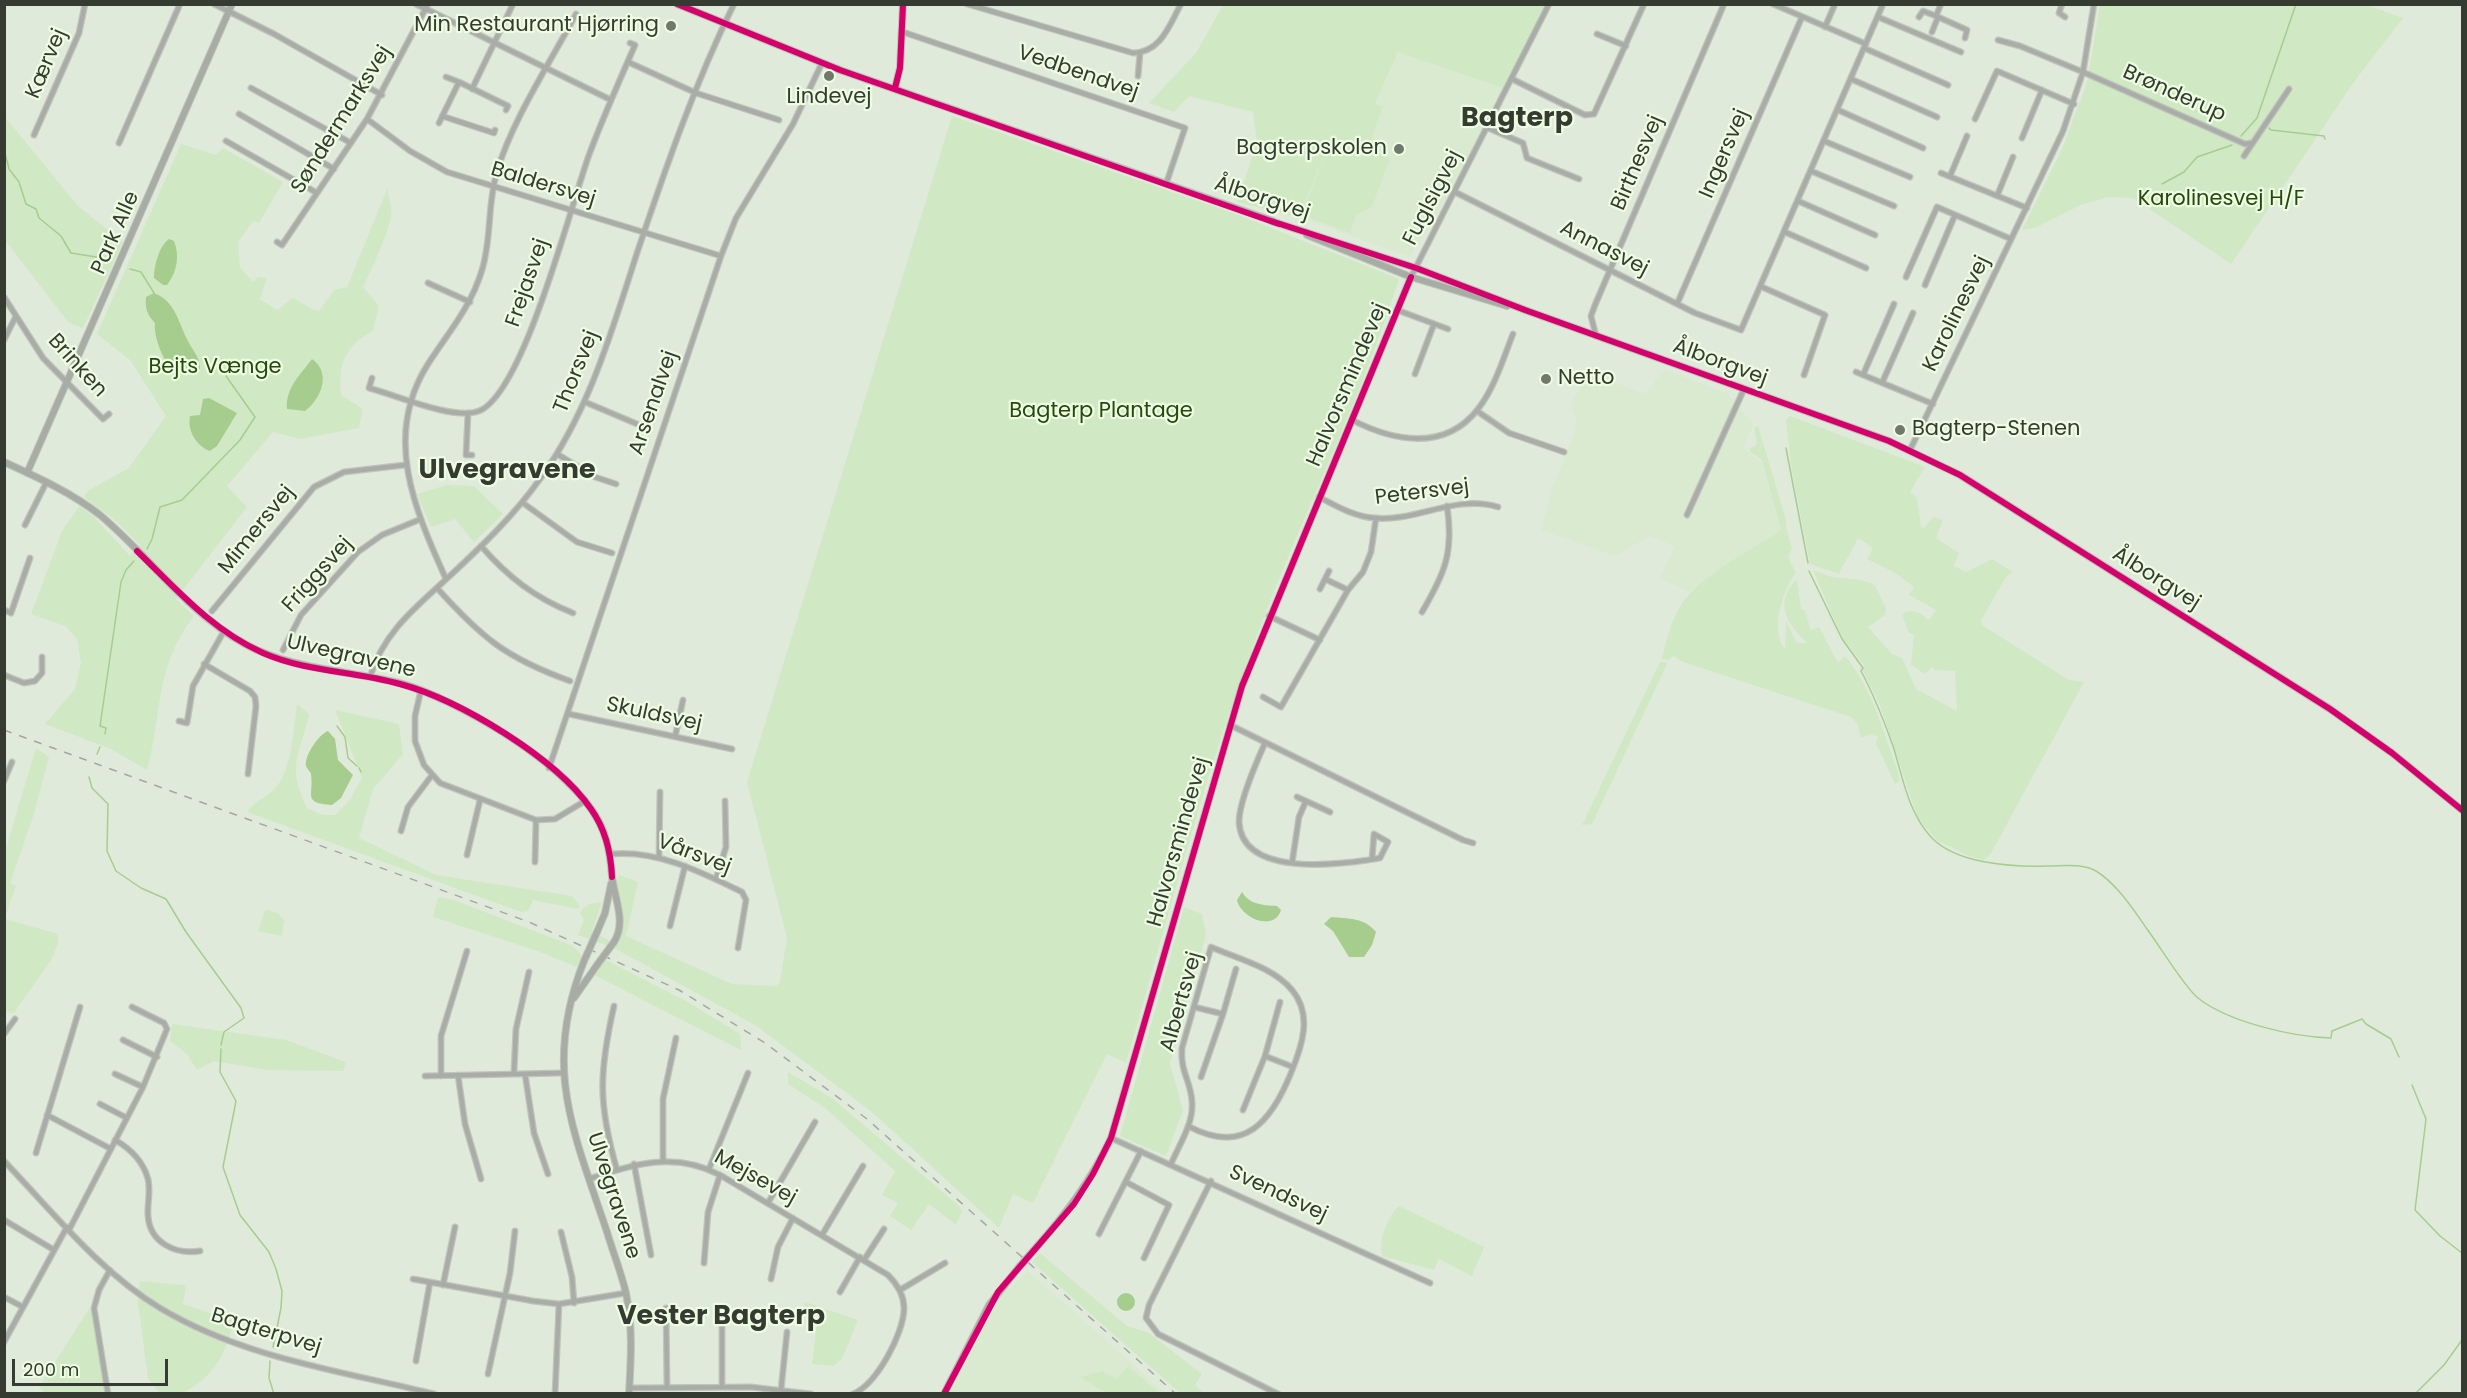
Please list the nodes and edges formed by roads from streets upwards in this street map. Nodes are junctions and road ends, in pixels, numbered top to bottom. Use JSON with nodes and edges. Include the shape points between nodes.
{"nodes":[{"id":1,"x":85,"y":4,"type":"edge"},
{"id":2,"x":180,"y":4,"type":"edge"},
{"id":3,"x":214,"y":4,"type":"edge"},
{"id":4,"x":416,"y":4,"type":"edge"},
{"id":5,"x":513,"y":4,"type":"edge"},
{"id":6,"x":677,"y":4,"type":"edge"},
{"id":7,"x":734,"y":4,"type":"edge"},
{"id":8,"x":903,"y":4,"type":"edge"},
{"id":9,"x":967,"y":4,"type":"edge"},
{"id":10,"x":1181,"y":4,"type":"edge"},
{"id":11,"x":1549,"y":4,"type":"edge"},
{"id":12,"x":1644,"y":4,"type":"edge"},
{"id":13,"x":1724,"y":4,"type":"edge"},
{"id":14,"x":1773,"y":4,"type":"edge"},
{"id":15,"x":1835,"y":4,"type":"edge"},
{"id":16,"x":1883,"y":4,"type":"edge"},
{"id":17,"x":1941,"y":4,"type":"edge"},
{"id":18,"x":2062,"y":4,"type":"edge"},
{"id":19,"x":2094,"y":4,"type":"edge"},
{"id":20,"x":976,"y":6,"type":"edge"},
{"id":21,"x":427,"y":7,"type":"edge"},
{"id":22,"x":231,"y":8,"type":"edge"},
{"id":23,"x":576,"y":14,"type":"dead end"},
{"id":24,"x":1919,"y":16,"type":"dead end"},
{"id":25,"x":1802,"y":17,"type":"junction"},
{"id":26,"x":1878,"y":17,"type":"junction"},
{"id":27,"x":1937,"y":17,"type":"junction"},
{"id":28,"x":2065,"y":17,"type":"dead end"},
{"id":29,"x":724,"y":24,"type":"junction"},
{"id":30,"x":1825,"y":27,"type":"junction"},
{"id":31,"x":903,"y":32,"type":"junction"},
{"id":32,"x":1932,"y":32,"type":"dead end"},
{"id":33,"x":1597,"y":34,"type":"dead end"},
{"id":34,"x":1965,"y":39,"type":"dead end"},
{"id":35,"x":1998,"y":40,"type":"dead end"},
{"id":36,"x":494,"y":43,"type":"junction"},
{"id":37,"x":630,"y":43,"type":"dead end"},
{"id":38,"x":1626,"y":46,"type":"junction"},
{"id":39,"x":1865,"y":46,"type":"junction"},
{"id":40,"x":1960,"y":52,"type":"dead end"},
{"id":41,"x":1140,"y":53,"type":"junction"},
{"id":42,"x":628,"y":62,"type":"junction"},
{"id":43,"x":822,"y":63,"type":"junction"},
{"id":44,"x":547,"y":68,"type":"junction"},
{"id":45,"x":2083,"y":72,"type":"junction"},
{"id":46,"x":1138,"y":76,"type":"dead end"},
{"id":47,"x":447,"y":77,"type":"dead end"},
{"id":48,"x":1512,"y":79,"type":"junction"},
{"id":49,"x":1851,"y":79,"type":"junction"},
{"id":50,"x":459,"y":82,"type":"junction"},
{"id":51,"x":1948,"y":85,"type":"dead end"},
{"id":52,"x":251,"y":88,"type":"dead end"},
{"id":53,"x":472,"y":88,"type":"junction"},
{"id":54,"x":896,"y":88,"type":"junction"},
{"id":55,"x":2289,"y":89,"type":"dead end"},
{"id":56,"x":2042,"y":90,"type":"junction"},
{"id":57,"x":696,"y":93,"type":"junction"},
{"id":58,"x":382,"y":95,"type":"junction"},
{"id":59,"x":611,"y":100,"type":"junction"},
{"id":60,"x":2074,"y":104,"type":"junction"},
{"id":61,"x":506,"y":110,"type":"dead end"},
{"id":62,"x":1838,"y":110,"type":"junction"},
{"id":63,"x":239,"y":114,"type":"dead end"},
{"id":64,"x":442,"y":116,"type":"junction"},
{"id":65,"x":1937,"y":117,"type":"dead end"},
{"id":66,"x":367,"y":119,"type":"junction"},
{"id":67,"x":1975,"y":119,"type":"dead end"},
{"id":68,"x":779,"y":120,"type":"dead end"},
{"id":69,"x":439,"y":123,"type":"dead end"},
{"id":70,"x":1488,"y":128,"type":"junction"},
{"id":71,"x":495,"y":130,"type":"dead end"},
{"id":72,"x":34,"y":135,"type":"dead end"},
{"id":73,"x":1967,"y":136,"type":"dead end"},
{"id":74,"x":2022,"y":138,"type":"dead end"},
{"id":75,"x":226,"y":141,"type":"dead end"},
{"id":76,"x":1824,"y":141,"type":"junction"},
{"id":77,"x":119,"y":143,"type":"dead end"},
{"id":78,"x":351,"y":143,"type":"junction"},
{"id":79,"x":2252,"y":143,"type":"junction"},
{"id":80,"x":1923,"y":148,"type":"dead end"},
{"id":81,"x":2244,"y":156,"type":"dead end"},
{"id":82,"x":2013,"y":157,"type":"dead end"},
{"id":83,"x":334,"y":168,"type":"junction"},
{"id":84,"x":1811,"y":171,"type":"junction"},
{"id":85,"x":1941,"y":173,"type":"dead end"},
{"id":86,"x":1910,"y":177,"type":"dead end"},
{"id":87,"x":1950,"y":177,"type":"junction"},
{"id":88,"x":1579,"y":178,"type":"dead end"},
{"id":89,"x":1166,"y":184,"type":"junction"},
{"id":90,"x":493,"y":187,"type":"junction"},
{"id":91,"x":1455,"y":192,"type":"junction"},
{"id":92,"x":317,"y":193,"type":"junction"},
{"id":93,"x":1997,"y":196,"type":"junction"},
{"id":94,"x":1798,"y":201,"type":"junction"},
{"id":95,"x":1894,"y":206,"type":"dead end"},
{"id":96,"x":2027,"y":208,"type":"junction"},
{"id":97,"x":571,"y":210,"type":"junction"},
{"id":98,"x":1955,"y":215,"type":"junction"},
{"id":99,"x":1271,"y":221,"type":"junction"},
{"id":100,"x":1785,"y":232,"type":"junction"},
{"id":101,"x":644,"y":233,"type":"junction"},
{"id":102,"x":1875,"y":235,"type":"dead end"},
{"id":103,"x":2012,"y":239,"type":"junction"},
{"id":104,"x":277,"y":242,"type":"dead end"},
{"id":105,"x":721,"y":256,"type":"junction"},
{"id":106,"x":1416,"y":268,"type":"junction"},
{"id":107,"x":1866,"y":268,"type":"dead end"},
{"id":108,"x":1610,"y":270,"type":"junction"},
{"id":109,"x":1411,"y":277,"type":"junction"},
{"id":110,"x":1906,"y":277,"type":"dead end"},
{"id":111,"x":428,"y":283,"type":"dead end"},
{"id":112,"x":1925,"y":285,"type":"dead end"},
{"id":113,"x":1762,"y":286,"type":"junction"},
{"id":114,"x":4,"y":297,"type":"edge"},
{"id":115,"x":470,"y":302,"type":"junction"},
{"id":116,"x":1677,"y":304,"type":"junction"},
{"id":117,"x":1894,"y":304,"type":"dead end"},
{"id":118,"x":1397,"y":310,"type":"junction"},
{"id":119,"x":1525,"y":310,"type":"junction"},
{"id":120,"x":1913,"y":313,"type":"dead end"},
{"id":121,"x":16,"y":316,"type":"junction"},
{"id":122,"x":1434,"y":324,"type":"junction"},
{"id":123,"x":1448,"y":329,"type":"dead end"},
{"id":124,"x":1513,"y":334,"type":"dead end"},
{"id":125,"x":1596,"y":336,"type":"junction"},
{"id":126,"x":4,"y":340,"type":"edge"},
{"id":127,"x":1856,"y":372,"type":"dead end"},
{"id":128,"x":1415,"y":374,"type":"dead end"},
{"id":129,"x":1804,"y":375,"type":"dead end"},
{"id":130,"x":1863,"y":375,"type":"junction"},
{"id":131,"x":372,"y":378,"type":"dead end"},
{"id":132,"x":1882,"y":383,"type":"junction"},
{"id":133,"x":67,"y":384,"type":"junction"},
{"id":134,"x":1744,"y":389,"type":"junction"},
{"id":135,"x":411,"y":400,"type":"junction"},
{"id":136,"x":585,"y":402,"type":"junction"},
{"id":137,"x":1933,"y":404,"type":"junction"},
{"id":138,"x":1477,"y":411,"type":"junction"},
{"id":139,"x":468,"y":413,"type":"junction"},
{"id":140,"x":109,"y":414,"type":"dead end"},
{"id":141,"x":1352,"y":420,"type":"junction"},
{"id":142,"x":637,"y":424,"type":"dead end"},
{"id":143,"x":1910,"y":450,"type":"junction"},
{"id":144,"x":1564,"y":452,"type":"dead end"},
{"id":145,"x":557,"y":454,"type":"junction"},
{"id":146,"x":472,"y":455,"type":"dead end"},
{"id":147,"x":4,"y":462,"type":"edge"},
{"id":148,"x":405,"y":465,"type":"junction"},
{"id":149,"x":27,"y":473,"type":"junction"},
{"id":150,"x":46,"y":483,"type":"junction"},
{"id":151,"x":616,"y":484,"type":"dead end"},
{"id":152,"x":1319,"y":497,"type":"junction"},
{"id":153,"x":522,"y":503,"type":"junction"},
{"id":154,"x":1447,"y":506,"type":"junction"},
{"id":155,"x":1497,"y":507,"type":"dead end"},
{"id":156,"x":1687,"y":515,"type":"dead end"},
{"id":157,"x":421,"y":519,"type":"junction"},
{"id":158,"x":1376,"y":519,"type":"junction"},
{"id":159,"x":25,"y":525,"type":"dead end"},
{"id":160,"x":481,"y":546,"type":"junction"},
{"id":161,"x":612,"y":553,"type":"dead end"},
{"id":162,"x":30,"y":558,"type":"dead end"},
{"id":163,"x":1329,"y":571,"type":"dead end"},
{"id":164,"x":446,"y":579,"type":"junction"},
{"id":165,"x":1325,"y":579,"type":"junction"},
{"id":166,"x":437,"y":588,"type":"junction"},
{"id":167,"x":1320,"y":589,"type":"dead end"},
{"id":168,"x":1348,"y":590,"type":"junction"},
{"id":169,"x":4,"y":610,"type":"edge"},
{"id":170,"x":212,"y":611,"type":"dead end"},
{"id":171,"x":1422,"y":612,"type":"dead end"},
{"id":172,"x":573,"y":613,"type":"dead end"},
{"id":173,"x":1269,"y":616,"type":"junction"},
{"id":174,"x":224,"y":631,"type":"junction"},
{"id":175,"x":1320,"y":640,"type":"junction"},
{"id":176,"x":283,"y":650,"type":"dead end"},
{"id":177,"x":42,"y":657,"type":"dead end"},
{"id":178,"x":204,"y":664,"type":"junction"},
{"id":179,"x":4,"y":675,"type":"edge"},
{"id":180,"x":370,"y":677,"type":"junction"},
{"id":181,"x":570,"y":681,"type":"dead end"},
{"id":182,"x":421,"y":690,"type":"junction"},
{"id":183,"x":1263,"y":697,"type":"dead end"},
{"id":184,"x":683,"y":700,"type":"dead end"},
{"id":185,"x":569,"y":714,"type":"junction"},
{"id":186,"x":180,"y":721,"type":"dead end"},
{"id":187,"x":1230,"y":725,"type":"junction"},
{"id":188,"x":675,"y":737,"type":"junction"},
{"id":189,"x":1265,"y":743,"type":"junction"},
{"id":190,"x":732,"y":749,"type":"dead end"},
{"id":191,"x":12,"y":762,"type":"dead end"},
{"id":192,"x":549,"y":768,"type":"junction"},
{"id":193,"x":248,"y":774,"type":"dead end"},
{"id":194,"x":432,"y":775,"type":"junction"},
{"id":195,"x":4,"y":780,"type":"edge"},
{"id":196,"x":660,"y":792,"type":"dead end"},
{"id":197,"x":1297,"y":796,"type":"dead end"},
{"id":198,"x":480,"y":800,"type":"junction"},
{"id":199,"x":585,"y":801,"type":"junction"},
{"id":200,"x":726,"y":801,"type":"dead end"},
{"id":201,"x":1306,"y":801,"type":"junction"},
{"id":202,"x":2463,"y":810,"type":"edge"},
{"id":203,"x":1330,"y":812,"type":"dead end"},
{"id":204,"x":536,"y":820,"type":"junction"},
{"id":205,"x":401,"y":831,"type":"dead end"},
{"id":206,"x":1473,"y":843,"type":"dead end"},
{"id":207,"x":611,"y":854,"type":"junction"},
{"id":208,"x":467,"y":855,"type":"dead end"},
{"id":209,"x":658,"y":857,"type":"junction"},
{"id":210,"x":1372,"y":860,"type":"junction"},
{"id":211,"x":535,"y":862,"type":"dead end"},
{"id":212,"x":1292,"y":863,"type":"junction"},
{"id":213,"x":685,"y":866,"type":"junction"},
{"id":214,"x":612,"y":877,"type":"junction"},
{"id":215,"x":716,"y":879,"type":"junction"},
{"id":216,"x":670,"y":926,"type":"dead end"},
{"id":217,"x":738,"y":948,"type":"dead end"},
{"id":218,"x":467,"y":951,"type":"dead end"},
{"id":219,"x":1236,"y":969,"type":"dead end"},
{"id":220,"x":529,"y":972,"type":"dead end"},
{"id":221,"x":1280,"y":1002,"type":"dead end"},
{"id":222,"x":614,"y":1006,"type":"dead end"},
{"id":223,"x":80,"y":1007,"type":"dead end"},
{"id":224,"x":132,"y":1007,"type":"dead end"},
{"id":225,"x":1194,"y":1007,"type":"junction"},
{"id":226,"x":568,"y":1009,"type":"junction"},
{"id":227,"x":1223,"y":1014,"type":"junction"},
{"id":228,"x":15,"y":1018,"type":"dead end"},
{"id":229,"x":4,"y":1034,"type":"edge"},
{"id":230,"x":676,"y":1038,"type":"dead end"},
{"id":231,"x":123,"y":1040,"type":"dead end"},
{"id":232,"x":1265,"y":1056,"type":"junction"},
{"id":233,"x":157,"y":1057,"type":"junction"},
{"id":234,"x":1293,"y":1067,"type":"junction"},
{"id":235,"x":514,"y":1072,"type":"junction"},
{"id":236,"x":563,"y":1073,"type":"junction"},
{"id":237,"x":748,"y":1073,"type":"dead end"},
{"id":238,"x":115,"y":1074,"type":"dead end"},
{"id":239,"x":525,"y":1074,"type":"junction"},
{"id":240,"x":458,"y":1075,"type":"junction"},
{"id":241,"x":425,"y":1076,"type":"dead end"},
{"id":242,"x":441,"y":1076,"type":"junction"},
{"id":243,"x":1202,"y":1077,"type":"dead end"},
{"id":244,"x":143,"y":1088,"type":"junction"},
{"id":245,"x":100,"y":1104,"type":"dead end"},
{"id":246,"x":1243,"y":1110,"type":"dead end"},
{"id":247,"x":47,"y":1115,"type":"junction"},
{"id":248,"x":127,"y":1118,"type":"junction"},
{"id":249,"x":815,"y":1122,"type":"dead end"},
{"id":250,"x":1188,"y":1126,"type":"junction"},
{"id":251,"x":1111,"y":1138,"type":"junction"},
{"id":252,"x":115,"y":1140,"type":"junction"},
{"id":253,"x":111,"y":1149,"type":"junction"},
{"id":254,"x":1141,"y":1151,"type":"junction"},
{"id":255,"x":36,"y":1153,"type":"dead end"},
{"id":256,"x":663,"y":1160,"type":"junction"},
{"id":257,"x":4,"y":1161,"type":"edge"},
{"id":258,"x":634,"y":1164,"type":"junction"},
{"id":259,"x":1171,"y":1164,"type":"junction"},
{"id":260,"x":862,"y":1166,"type":"dead end"},
{"id":261,"x":709,"y":1169,"type":"junction"},
{"id":262,"x":617,"y":1170,"type":"junction"},
{"id":263,"x":548,"y":1174,"type":"dead end"},
{"id":264,"x":720,"y":1175,"type":"junction"},
{"id":265,"x":481,"y":1179,"type":"dead end"},
{"id":266,"x":589,"y":1179,"type":"junction"},
{"id":267,"x":1210,"y":1181,"type":"junction"},
{"id":268,"x":1126,"y":1182,"type":"junction"},
{"id":269,"x":768,"y":1203,"type":"junction"},
{"id":270,"x":793,"y":1218,"type":"junction"},
{"id":271,"x":4,"y":1220,"type":"edge"},
{"id":272,"x":454,"y":1227,"type":"dead end"},
{"id":273,"x":68,"y":1229,"type":"junction"},
{"id":274,"x":884,"y":1229,"type":"dead end"},
{"id":275,"x":515,"y":1231,"type":"dead end"},
{"id":276,"x":561,"y":1232,"type":"dead end"},
{"id":277,"x":1099,"y":1234,"type":"dead end"},
{"id":278,"x":822,"y":1235,"type":"junction"},
{"id":279,"x":54,"y":1250,"type":"junction"},
{"id":280,"x":200,"y":1251,"type":"dead end"},
{"id":281,"x":651,"y":1255,"type":"dead end"},
{"id":282,"x":1144,"y":1258,"type":"dead end"},
{"id":283,"x":862,"y":1259,"type":"junction"},
{"id":284,"x":704,"y":1263,"type":"dead end"},
{"id":285,"x":945,"y":1263,"type":"dead end"},
{"id":286,"x":110,"y":1270,"type":"junction"},
{"id":287,"x":413,"y":1279,"type":"dead end"},
{"id":288,"x":771,"y":1279,"type":"dead end"},
{"id":289,"x":430,"y":1282,"type":"junction"},
{"id":290,"x":1430,"y":1283,"type":"dead end"},
{"id":291,"x":443,"y":1285,"type":"junction"},
{"id":292,"x":900,"y":1290,"type":"junction"},
{"id":293,"x":840,"y":1292,"type":"dead end"},
{"id":294,"x":626,"y":1293,"type":"junction"},
{"id":295,"x":506,"y":1296,"type":"junction"},
{"id":296,"x":4,"y":1297,"type":"edge"},
{"id":297,"x":574,"y":1303,"type":"junction"},
{"id":298,"x":559,"y":1304,"type":"junction"},
{"id":299,"x":23,"y":1307,"type":"junction"},
{"id":300,"x":666,"y":1308,"type":"dead end"},
{"id":301,"x":722,"y":1321,"type":"dead end"},
{"id":302,"x":787,"y":1332,"type":"dead end"},
{"id":303,"x":4,"y":1342,"type":"edge"},
{"id":304,"x":416,"y":1361,"type":"dead end"},
{"id":305,"x":488,"y":1374,"type":"dead end"},
{"id":306,"x":402,"y":1386,"type":"junction"},
{"id":307,"x":722,"y":1387,"type":"junction"},
{"id":308,"x":667,"y":1388,"type":"junction"},
{"id":309,"x":781,"y":1390,"type":"junction"},
{"id":310,"x":629,"y":1391,"type":"edge"},
{"id":311,"x":108,"y":1394,"type":"edge"},
{"id":312,"x":399,"y":1394,"type":"edge"},
{"id":313,"x":434,"y":1394,"type":"edge"},
{"id":314,"x":555,"y":1394,"type":"edge"},
{"id":315,"x":812,"y":1394,"type":"edge"},
{"id":316,"x":853,"y":1394,"type":"edge"},
{"id":317,"x":944,"y":1394,"type":"edge"},
{"id":318,"x":1278,"y":1394,"type":"edge"}],
"edges":[{"from":1,"to":72,"type":"street","name":"Kærvej","via":[[79,33]]},
{"from":2,"to":77,"type":"street"},
{"from":3,"to":22,"type":"street"},
{"from":4,"to":21,"type":"street"},
{"from":5,"to":36,"type":"street"},
{"from":6,"to":29,"type":"street","name":"Ålborgvej"},
{"from":7,"to":29,"type":"street"},
{"from":8,"to":31,"type":"street"},
{"from":9,"to":20,"type":"street"},
{"from":10,"to":41,"type":"street","via":[[1161,40]]},
{"from":11,"to":48,"type":"street","name":"Fuglsigvej"},
{"from":12,"to":38,"type":"street"},
{"from":13,"to":108,"type":"street","name":"Birthesvej"},
{"from":14,"to":25,"type":"street"},
{"from":15,"to":30,"type":"street"},
{"from":16,"to":26,"type":"street"},
{"from":17,"to":27,"type":"street"},
{"from":18,"to":28,"type":"street","via":[[2060,14]]},
{"from":19,"to":45,"type":"street","name":"Karolinesvej"},
{"from":20,"to":41,"type":"street"},
{"from":21,"to":36,"type":"street"},
{"from":21,"to":58,"type":"street","name":"Søndermarksvej"},
{"from":22,"to":58,"type":"street"},
{"from":22,"to":133,"type":"street","name":"Park Alle"},
{"from":23,"to":44,"type":"street"},
{"from":24,"to":27,"type":"street","via":[[1923,11]]},
{"from":25,"to":30,"type":"street"},
{"from":25,"to":116,"type":"street","name":"Ingersvej"},
{"from":26,"to":39,"type":"street"},
{"from":26,"to":40,"type":"street"},
{"from":27,"to":32,"type":"street"},
{"from":27,"to":34,"type":"street","via":[[1967,30]]},
{"from":29,"to":43,"type":"street","name":"Ålborgvej"},
{"from":29,"to":57,"type":"street","name":"Thorsvej"},
{"from":30,"to":39,"type":"street"},
{"from":31,"to":54,"type":"street"},
{"from":31,"to":89,"type":"street","name":"Vedbendvej","via":[[1185,128]]},
{"from":33,"to":38,"type":"street"},
{"from":35,"to":45,"type":"street"},
{"from":36,"to":44,"type":"street"},
{"from":36,"to":53,"type":"street"},
{"from":37,"to":42,"type":"street","name":"Frejasvej","via":[[635,45]]},
{"from":38,"to":48,"type":"street","via":[[1598,109],[1590,116]]},
{"from":39,"to":49,"type":"street"},
{"from":39,"to":51,"type":"street"},
{"from":41,"to":46,"type":"street"},
{"from":42,"to":57,"type":"street"},
{"from":42,"to":59,"type":"street","name":"Frejasvej"},
{"from":43,"to":54,"type":"street","name":"Ålborgvej"},
{"from":43,"to":105,"type":"street","name":"Arsenalvej","via":[[793,124],[736,218]]},
{"from":44,"to":59,"type":"street"},
{"from":44,"to":90,"type":"street","via":[[509,140]]},
{"from":45,"to":60,"type":"street","name":"Karolinesvej"},
{"from":45,"to":79,"type":"street","name":"Brønderup","via":[[2245,144]]},
{"from":47,"to":50,"type":"street"},
{"from":48,"to":70,"type":"street","name":"Fuglsigvej"},
{"from":49,"to":62,"type":"street"},
{"from":49,"to":65,"type":"street"},
{"from":50,"to":53,"type":"street"},
{"from":50,"to":64,"type":"street"},
{"from":52,"to":78,"type":"street"},
{"from":53,"to":61,"type":"street","via":[[508,106]]},
{"from":54,"to":89,"type":"street","name":"Ålborgvej"},
{"from":55,"to":79,"type":"street"},
{"from":56,"to":60,"type":"street"},
{"from":56,"to":67,"type":"street","via":[[1996,71]]},
{"from":56,"to":74,"type":"street"},
{"from":57,"to":68,"type":"street"},
{"from":57,"to":101,"type":"street","name":"Thorsvej"},
{"from":58,"to":66,"type":"street","name":"Søndermarksvej"},
{"from":59,"to":97,"type":"street","name":"Frejasvej"},
{"from":60,"to":96,"type":"street","name":"Karolinesvej"},
{"from":62,"to":76,"type":"street"},
{"from":62,"to":80,"type":"street"},
{"from":63,"to":83,"type":"street"},
{"from":64,"to":69,"type":"street"},
{"from":64,"to":71,"type":"street"},
{"from":66,"to":78,"type":"street","name":"Søndermarksvej"},
{"from":66,"to":90,"type":"street","name":"Baldersvej","via":[[427,162]]},
{"from":70,"to":88,"type":"street","via":[[1523,143],[1527,158]]},
{"from":70,"to":91,"type":"street","name":"Fuglsigvej"},
{"from":73,"to":87,"type":"street"},
{"from":75,"to":92,"type":"street"},
{"from":76,"to":84,"type":"street"},
{"from":76,"to":86,"type":"street"},
{"from":78,"to":83,"type":"street","name":"Søndermarksvej"},
{"from":79,"to":81,"type":"street"},
{"from":82,"to":93,"type":"street"},
{"from":83,"to":92,"type":"street","name":"Søndermarksvej"},
{"from":84,"to":94,"type":"street"},
{"from":84,"to":95,"type":"street"},
{"from":85,"to":87,"type":"street"},
{"from":87,"to":93,"type":"street"},
{"from":89,"to":99,"type":"street","name":"Ålborgvej"},
{"from":90,"to":97,"type":"street","name":"Baldersvej"},
{"from":90,"to":115,"type":"street","via":[[483,269]]},
{"from":91,"to":106,"type":"street","name":"Fuglsigvej"},
{"from":91,"to":108,"type":"street","name":"Annasvej"},
{"from":92,"to":104,"type":"street","name":"Søndermarksvej","via":[[282,245]]},
{"from":93,"to":96,"type":"street"},
{"from":94,"to":100,"type":"street"},
{"from":94,"to":102,"type":"street"},
{"from":96,"to":103,"type":"street","name":"Karolinesvej"},
{"from":97,"to":101,"type":"street","name":"Baldersvej"},
{"from":97,"to":139,"type":"street","name":"Frejasvej","via":[[539,306],[508,379],[493,402]]},
{"from":98,"to":103,"type":"street","name":"Karolinesvej"},
{"from":98,"to":110,"type":"street","name":"Karolinesvej","via":[[1936,208]]},
{"from":98,"to":112,"type":"street","name":"Karolinesvej"},
{"from":99,"to":106,"type":"street","name":"Ålborgvej"},
{"from":99,"to":109,"type":"street","name":"Ålborgvej"},
{"from":100,"to":107,"type":"street"},
{"from":100,"to":113,"type":"street"},
{"from":101,"to":105,"type":"street","name":"Baldersvej"},
{"from":101,"to":136,"type":"street","name":"Thorsvej"},
{"from":103,"to":137,"type":"street","name":"Karolinesvej"},
{"from":105,"to":185,"type":"street","name":"Arsenalvej"},
{"from":106,"to":109,"type":"street","name":"Fuglsigvej"},
{"from":106,"to":119,"type":"street","name":"Ålborgvej"},
{"from":108,"to":116,"type":"street","name":"Annasvej"},
{"from":108,"to":125,"type":"street","name":"Birthesvej","via":[[1591,316]]},
{"from":109,"to":118,"type":"street","name":"Halvorsmindevej"},
{"from":109,"to":119,"type":"street","name":"Ålborgvej"},
{"from":111,"to":115,"type":"street"},
{"from":113,"to":116,"type":"street","name":"Annasvej","via":[[1741,330]]},
{"from":113,"to":129,"type":"street","via":[[1825,315]]},
{"from":114,"to":121,"type":"street","name":"Brinken"},
{"from":115,"to":135,"type":"street","via":[[425,369]]},
{"from":117,"to":130,"type":"street"},
{"from":118,"to":122,"type":"street"},
{"from":118,"to":141,"type":"street","name":"Halvorsmindevej"},
{"from":119,"to":125,"type":"street","name":"Ålborgvej"},
{"from":120,"to":132,"type":"street","name":"Karolinesvej"},
{"from":121,"to":126,"type":"street"},
{"from":121,"to":133,"type":"street","name":"Brinken","via":[[43,358]]},
{"from":122,"to":123,"type":"street"},
{"from":122,"to":128,"type":"street"},
{"from":124,"to":138,"type":"street","via":[[1496,378]]},
{"from":125,"to":134,"type":"street","name":"Ålborgvej"},
{"from":127,"to":130,"type":"street","name":"Karolinesvej"},
{"from":130,"to":132,"type":"street","name":"Karolinesvej"},
{"from":131,"to":135,"type":"street","via":[[369,387]]},
{"from":132,"to":137,"type":"street","name":"Karolinesvej"},
{"from":133,"to":140,"type":"street","name":"Brinken","via":[[104,419]]},
{"from":133,"to":149,"type":"street","name":"Park Alle"},
{"from":134,"to":143,"type":"street","name":"Ålborgvej"},
{"from":134,"to":156,"type":"street","name":"Ålborgvej"},
{"from":135,"to":139,"type":"street","via":[[454,413]]},
{"from":135,"to":148,"type":"street","via":[[405,426]]},
{"from":136,"to":142,"type":"street"},
{"from":136,"to":145,"type":"street","name":"Thorsvej"},
{"from":137,"to":143,"type":"street","name":"Karolinesvej"},
{"from":138,"to":141,"type":"street","via":[[1441,435],[1407,440],[1381,434]]},
{"from":138,"to":144,"type":"street","via":[[1509,433]]},
{"from":139,"to":146,"type":"street","via":[[466,455]]},
{"from":141,"to":152,"type":"street","name":"Halvorsmindevej"},
{"from":143,"to":202,"type":"street","name":"Ålborgvej","via":[[1967,479],[2330,709]]},
{"from":145,"to":151,"type":"street","via":[[595,477]]},
{"from":145,"to":153,"type":"street","name":"Thorsvej"},
{"from":147,"to":149,"type":"street","name":"Ulvegravene"},
{"from":148,"to":157,"type":"street"},
{"from":148,"to":170,"type":"street","name":"Mimersvej","via":[[344,472],[314,488]]},
{"from":149,"to":150,"type":"street","name":"Ulvegravene"},
{"from":150,"to":159,"type":"street"},
{"from":150,"to":174,"type":"street","name":"Ulvegravene","via":[[92,509]]},
{"from":152,"to":158,"type":"street","name":"Petersvej"},
{"from":152,"to":173,"type":"street","name":"Halvorsmindevej"},
{"from":153,"to":160,"type":"street","name":"Thorsvej"},
{"from":153,"to":161,"type":"street","via":[[569,537]]},
{"from":154,"to":155,"type":"street","name":"Petersvej","via":[[1477,502]]},
{"from":154,"to":158,"type":"street","name":"Petersvej"},
{"from":154,"to":171,"type":"street","via":[[1448,557]]},
{"from":157,"to":164,"type":"street"},
{"from":157,"to":176,"type":"street","name":"Friggsvej","via":[[382,535],[358,552],[301,615]]},
{"from":158,"to":168,"type":"street","via":[[1368,559]]},
{"from":160,"to":164,"type":"street","name":"Thorsvej"},
{"from":160,"to":172,"type":"street","via":[[516,582],[548,603]]},
{"from":162,"to":169,"type":"street","via":[[11,613]]},
{"from":163,"to":165,"type":"street"},
{"from":164,"to":166,"type":"street","name":"Thorsvej"},
{"from":165,"to":167,"type":"street"},
{"from":165,"to":168,"type":"street"},
{"from":166,"to":180,"type":"street","name":"Thorsvej","via":[[391,633]]},
{"from":166,"to":181,"type":"street","via":[[470,624],[502,650]]},
{"from":168,"to":175,"type":"street"},
{"from":173,"to":175,"type":"street"},
{"from":173,"to":187,"type":"street","name":"Halvorsmindevej"},
{"from":174,"to":178,"type":"street"},
{"from":174,"to":180,"type":"street","name":"Ulvegravene","via":[[280,659]]},
{"from":175,"to":183,"type":"street","via":[[1281,707]]},
{"from":177,"to":179,"type":"street","via":[[42,673],[35,681],[24,683]]},
{"from":178,"to":186,"type":"street","via":[[193,686],[187,723]]},
{"from":178,"to":193,"type":"street","via":[[255,697]]},
{"from":180,"to":182,"type":"street","name":"Ulvegravene"},
{"from":182,"to":192,"type":"street","name":"Ulvegravene","via":[[480,717]]},
{"from":182,"to":194,"type":"street","via":[[415,741]]},
{"from":184,"to":188,"type":"street"},
{"from":185,"to":188,"type":"street","name":"Skuldsvej"},
{"from":185,"to":192,"type":"street","name":"Arsenalvej"},
{"from":187,"to":189,"type":"street"},
{"from":187,"to":251,"type":"street","name":"Halvorsmindevej"},
{"from":188,"to":190,"type":"street","name":"Skuldsvej"},
{"from":189,"to":206,"type":"street"},
{"from":189,"to":212,"type":"street","via":[[1240,811],[1240,831],[1258,852]]},
{"from":191,"to":195,"type":"street"},
{"from":192,"to":199,"type":"street","name":"Ulvegravene"},
{"from":194,"to":198,"type":"street","via":[[451,789]]},
{"from":194,"to":205,"type":"street","via":[[408,807]]},
{"from":196,"to":209,"type":"street"},
{"from":197,"to":201,"type":"street"},
{"from":198,"to":204,"type":"street"},
{"from":198,"to":208,"type":"street"},
{"from":199,"to":204,"type":"street","via":[[555,819]]},
{"from":199,"to":207,"type":"street","name":"Ulvegravene"},
{"from":200,"to":215,"type":"street","via":[[726,847]]},
{"from":201,"to":203,"type":"street"},
{"from":201,"to":212,"type":"street","via":[[1299,818]]},
{"from":204,"to":211,"type":"street"},
{"from":207,"to":209,"type":"street","name":"Vårsvej","via":[[631,852]]},
{"from":207,"to":214,"type":"street","name":"Ulvegravene"},
{"from":209,"to":213,"type":"street","name":"Vårsvej"},
{"from":210,"to":210,"type":"street","via":[[1380,858],[1388,842],[1374,834]]},
{"from":210,"to":212,"type":"street","via":[[1323,867]]},
{"from":213,"to":215,"type":"street","name":"Vårsvej"},
{"from":213,"to":216,"type":"street"},
{"from":214,"to":226,"type":"street","name":"Ulvegravene","bridge":true,"via":[[605,913]]},
{"from":214,"to":226,"type":"street","name":"Ulvegravene","bridge":true,"via":[[620,927]]},
{"from":215,"to":217,"type":"street","name":"Vårsvej","via":[[745,895]]},
{"from":218,"to":242,"type":"street","via":[[441,1036]]},
{"from":219,"to":227,"type":"street"},
{"from":220,"to":235,"type":"street","via":[[517,1020]]},
{"from":221,"to":232,"type":"street"},
{"from":222,"to":262,"type":"street","via":[[601,1090],[606,1132]]},
{"from":223,"to":247,"type":"street"},
{"from":224,"to":233,"type":"street","via":[[167,1026]]},
{"from":225,"to":227,"type":"street"},
{"from":225,"to":234,"type":"street","name":"Albertsvej","via":[[1211,947],[1280,977],[1294,992],[1305,1022]]},
{"from":225,"to":250,"type":"street","name":"Albertsvej","via":[[1181,1061],[1192,1102]]},
{"from":226,"to":236,"type":"street","name":"Ulvegravene"},
{"from":227,"to":243,"type":"street"},
{"from":228,"to":229,"type":"street"},
{"from":230,"to":256,"type":"street","via":[[663,1100]]},
{"from":231,"to":233,"type":"street"},
{"from":232,"to":234,"type":"street"},
{"from":232,"to":246,"type":"street"},
{"from":233,"to":244,"type":"street"},
{"from":234,"to":250,"type":"street","name":"Albertsvej","via":[[1279,1104],[1252,1130],[1214,1137]]},
{"from":235,"to":239,"type":"street"},
{"from":235,"to":240,"type":"street"},
{"from":236,"to":239,"type":"street"},
{"from":236,"to":266,"type":"street","name":"Ulvegravene","via":[[573,1127]]},
{"from":237,"to":261,"type":"street"},
{"from":238,"to":244,"type":"street"},
{"from":239,"to":263,"type":"street","via":[[534,1133]]},
{"from":240,"to":242,"type":"street"},
{"from":240,"to":265,"type":"street","via":[[465,1124]]},
{"from":241,"to":242,"type":"street"},
{"from":244,"to":248,"type":"street"},
{"from":245,"to":248,"type":"street"},
{"from":247,"to":253,"type":"street"},
{"from":247,"to":255,"type":"street"},
{"from":248,"to":252,"type":"street"},
{"from":249,"to":269,"type":"street"},
{"from":250,"to":259,"type":"street","name":"Albertsvej"},
{"from":251,"to":254,"type":"street","name":"Svendsvej"},
{"from":251,"to":317,"type":"street","name":"Halvorsmindevej","bridge":true,"via":[[1074,1204],[989,1305]]},
{"from":252,"to":253,"type":"street"},
{"from":252,"to":280,"type":"street","via":[[132,1152],[144,1168],[150,1188],[149,1222],[156,1236],[176,1250]]},
{"from":253,"to":273,"type":"street"},
{"from":254,"to":259,"type":"street","name":"Svendsvej"},
{"from":254,"to":268,"type":"street"},
{"from":256,"to":258,"type":"street","name":"Mejsevej"},
{"from":256,"to":261,"type":"street","name":"Mejsevej","via":[[689,1162]]},
{"from":257,"to":273,"type":"street","name":"Bagterpvej"},
{"from":258,"to":262,"type":"street","name":"Mejsevej"},
{"from":258,"to":281,"type":"street"},
{"from":259,"to":267,"type":"street","name":"Svendsvej"},
{"from":260,"to":278,"type":"street"},
{"from":261,"to":264,"type":"street","name":"Mejsevej"},
{"from":262,"to":266,"type":"street","name":"Mejsevej"},
{"from":264,"to":269,"type":"street","name":"Mejsevej"},
{"from":264,"to":284,"type":"street","via":[[708,1212]]},
{"from":266,"to":294,"type":"street","name":"Ulvegravene"},
{"from":267,"to":290,"type":"street","name":"Svendsvej"},
{"from":267,"to":318,"type":"street","via":[[1146,1318],[1158,1334]]},
{"from":268,"to":277,"type":"street"},
{"from":268,"to":282,"type":"street","via":[[1169,1206]]},
{"from":269,"to":270,"type":"street","name":"Mejsevej"},
{"from":270,"to":278,"type":"street","name":"Mejsevej"},
{"from":270,"to":288,"type":"street","via":[[778,1247]]},
{"from":271,"to":279,"type":"street"},
{"from":272,"to":291,"type":"street"},
{"from":273,"to":279,"type":"street"},
{"from":273,"to":286,"type":"street","name":"Bagterpvej"},
{"from":274,"to":283,"type":"street"},
{"from":275,"to":295,"type":"street"},
{"from":276,"to":297,"type":"street"},
{"from":278,"to":283,"type":"street","name":"Mejsevej"},
{"from":279,"to":299,"type":"street"},
{"from":283,"to":292,"type":"street","name":"Mejsevej","via":[[888,1275]]},
{"from":283,"to":293,"type":"street"},
{"from":285,"to":292,"type":"street"},
{"from":286,"to":306,"type":"street","name":"Bagterpvej","via":[[159,1308],[223,1339]]},
{"from":286,"to":311,"type":"street","via":[[94,1308]]},
{"from":287,"to":289,"type":"street"},
{"from":289,"to":291,"type":"street"},
{"from":289,"to":304,"type":"street"},
{"from":291,"to":295,"type":"street"},
{"from":292,"to":316,"type":"street","via":[[903,1315],[893,1342],[876,1375]]},
{"from":294,"to":297,"type":"street"},
{"from":294,"to":310,"type":"street","name":"Ulvegravene","via":[[632,1344]]},
{"from":295,"to":298,"type":"street"},
{"from":295,"to":305,"type":"street"},
{"from":296,"to":299,"type":"street"},
{"from":297,"to":298,"type":"street"},
{"from":298,"to":314,"type":"street"},
{"from":299,"to":303,"type":"street"},
{"from":300,"to":308,"type":"street"},
{"from":301,"to":307,"type":"street"},
{"from":302,"to":309,"type":"street"},
{"from":306,"to":312,"type":"street"},
{"from":306,"to":313,"type":"street","name":"Bagterpvej"},
{"from":307,"to":308,"type":"street"},
{"from":307,"to":309,"type":"street"},
{"from":308,"to":310,"type":"street"},
{"from":309,"to":315,"type":"street"}]}
